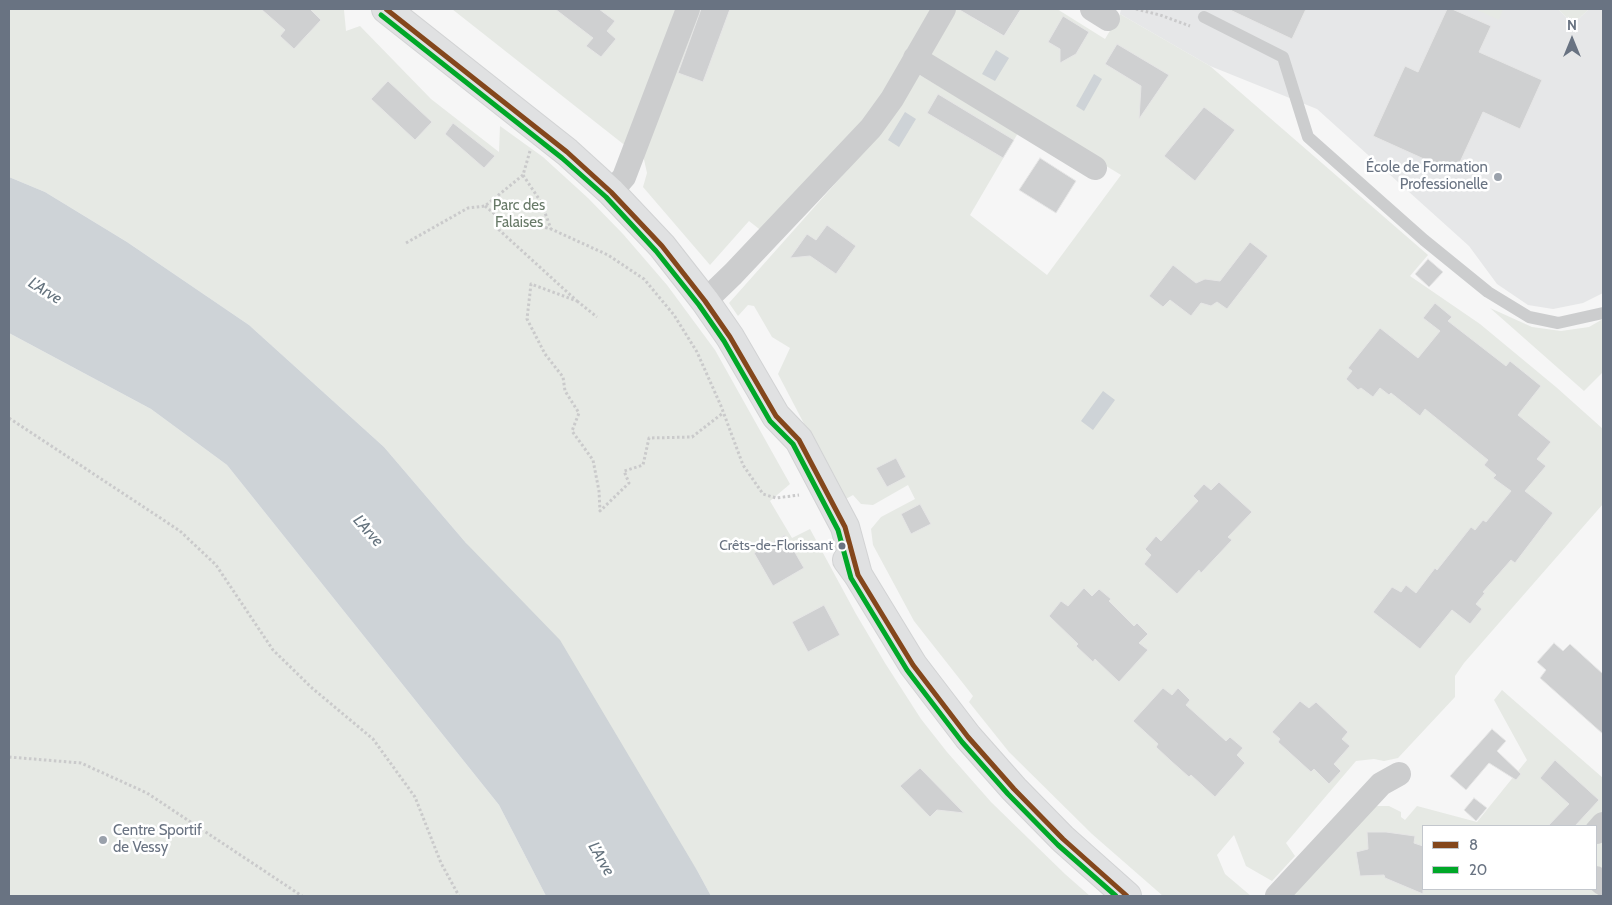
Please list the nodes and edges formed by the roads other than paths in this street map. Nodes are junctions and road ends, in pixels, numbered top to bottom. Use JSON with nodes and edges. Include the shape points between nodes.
{"nodes":[{"id":1,"x":386,"y":9,"type":"edge"},
{"id":2,"x":688,"y":9,"type":"edge"},
{"id":3,"x":944,"y":9,"type":"edge"},
{"id":4,"x":1204,"y":17,"type":"road end"},
{"id":5,"x":915,"y":58,"type":"junction"},
{"id":6,"x":1095,"y":168,"type":"dead end"},
{"id":7,"x":611,"y":192,"type":"junction"},
{"id":8,"x":705,"y":301,"type":"junction"},
{"id":9,"x":1603,"y":313,"type":"edge"},
{"id":10,"x":1399,"y":774,"type":"dead end"},
{"id":11,"x":1128,"y":896,"type":"edge"},
{"id":12,"x":1277,"y":896,"type":"edge"}],
"edges":[{"from":1,"to":7,"type":"main road","via":[[542,132]]},
{"from":2,"to":7,"type":"street","via":[[624,176]]},
{"from":3,"to":5,"type":"street"},
{"from":4,"to":9,"type":"lane","via":[[1283,57],[1308,137],[1488,292],[1529,317],[1558,323]]},
{"from":5,"to":6,"type":"street"},
{"from":5,"to":8,"type":"street","via":[[871,128]]},
{"from":7,"to":8,"type":"main road","via":[[662,246]]},
{"from":8,"to":11,"type":"main road","via":[[776,416],[799,440],[845,527],[858,575],[913,665],[968,737],[1014,789],[1063,839]]},
{"from":10,"to":12,"type":"street","via":[[1381,784]]}]}
